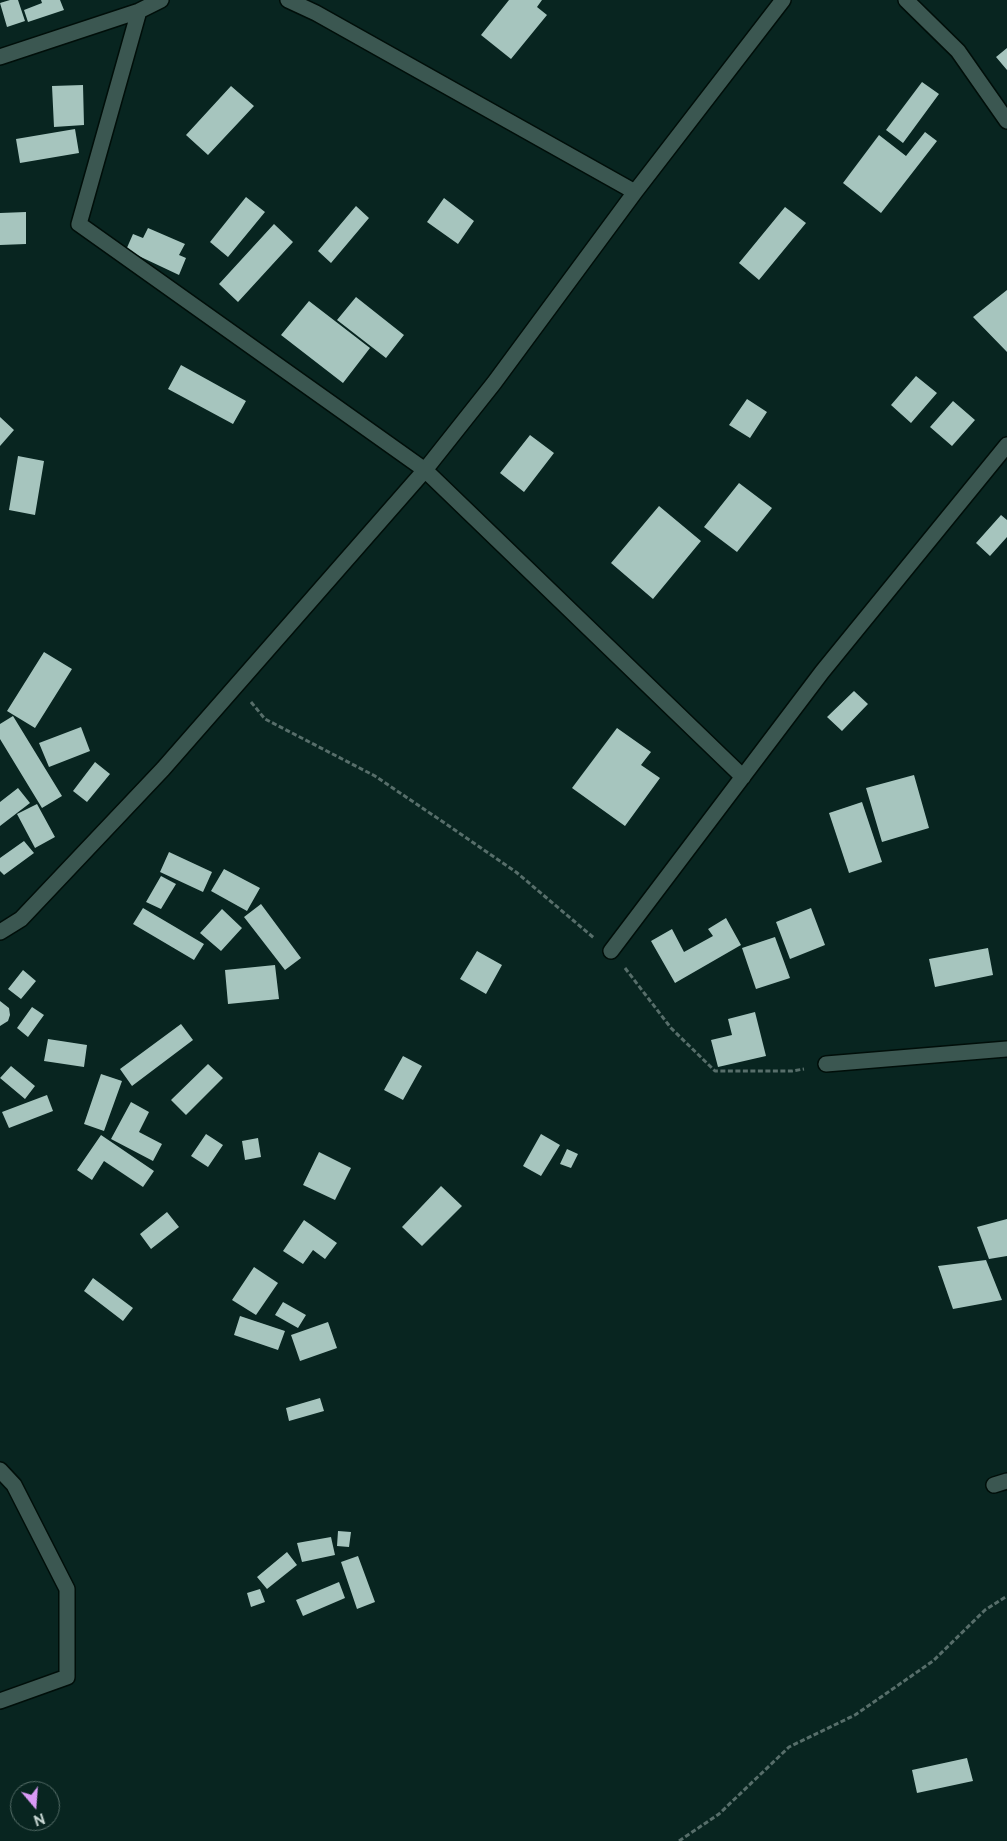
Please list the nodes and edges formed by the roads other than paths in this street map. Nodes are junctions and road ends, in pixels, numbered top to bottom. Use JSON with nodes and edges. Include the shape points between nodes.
{"nodes":[{"id":1,"x":161,"y":0,"type":"edge"},
{"id":2,"x":288,"y":0,"type":"edge"},
{"id":3,"x":783,"y":0,"type":"edge"},
{"id":4,"x":906,"y":0,"type":"edge"},
{"id":5,"x":139,"y":10,"type":"junction"},
{"id":6,"x":0,"y":57,"type":"edge"},
{"id":7,"x":1007,"y":121,"type":"edge"},
{"id":8,"x":635,"y":192,"type":"junction"},
{"id":9,"x":1007,"y":445,"type":"edge"},
{"id":10,"x":425,"y":470,"type":"junction"},
{"id":11,"x":743,"y":777,"type":"junction"},
{"id":12,"x":0,"y":932,"type":"edge"},
{"id":13,"x":611,"y":951,"type":"road end"},
{"id":14,"x":1007,"y":1049,"type":"edge"},
{"id":15,"x":826,"y":1064,"type":"road end"},
{"id":16,"x":0,"y":1470,"type":"edge"},
{"id":17,"x":0,"y":1701,"type":"edge"}],
"edges":[{"from":1,"to":5,"type":"street"},
{"from":2,"to":8,"type":"street"},
{"from":3,"to":8,"type":"street"},
{"from":4,"to":7,"type":"street","via":[[958,51]]},
{"from":5,"to":6,"type":"street"},
{"from":5,"to":10,"type":"street","via":[[79,224]]},
{"from":8,"to":10,"type":"street","via":[[494,383]]},
{"from":9,"to":11,"type":"street","via":[[822,672]]},
{"from":10,"to":11,"type":"street"},
{"from":10,"to":12,"type":"street","via":[[163,769],[21,919]]},
{"from":11,"to":13,"type":"street"},
{"from":14,"to":15,"type":"street"},
{"from":16,"to":17,"type":"street","via":[[14,1485],[67,1589],[67,1677]]}]}
